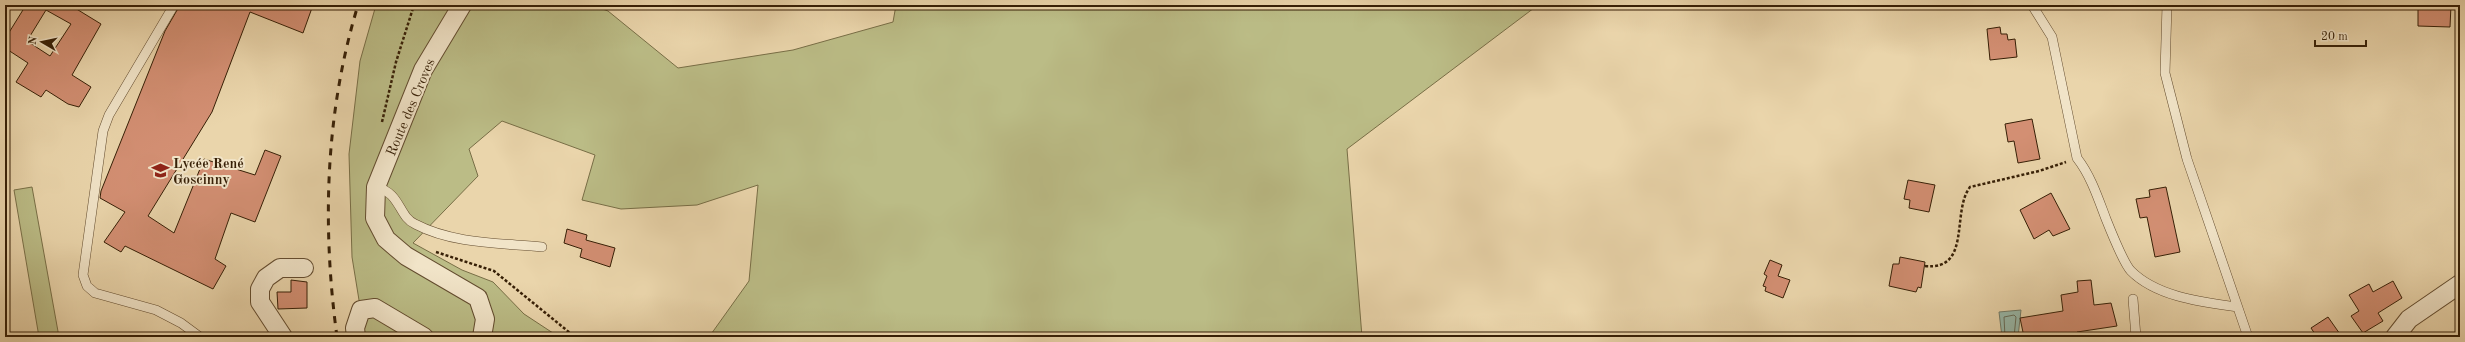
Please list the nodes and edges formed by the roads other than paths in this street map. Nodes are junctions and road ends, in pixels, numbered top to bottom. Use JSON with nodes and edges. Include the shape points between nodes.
{"nodes":[{"id":1,"x":174,"y":5,"type":"edge"},
{"id":2,"x":462,"y":5,"type":"edge"},
{"id":3,"x":2032,"y":5,"type":"edge"},
{"id":4,"x":2167,"y":5,"type":"edge"},
{"id":5,"x":376,"y":188,"type":"junction"},
{"id":6,"x":542,"y":247,"type":"dead end"},
{"id":7,"x":304,"y":268,"type":"dead end"},
{"id":8,"x":2460,"y":284,"type":"edge"},
{"id":9,"x":2133,"y":299,"type":"dead end"},
{"id":10,"x":2237,"y":307,"type":"junction"},
{"id":11,"x":200,"y":337,"type":"edge"},
{"id":12,"x":283,"y":337,"type":"edge"},
{"id":13,"x":356,"y":337,"type":"edge"},
{"id":14,"x":424,"y":337,"type":"edge"},
{"id":15,"x":482,"y":337,"type":"edge"},
{"id":16,"x":2136,"y":337,"type":"edge"},
{"id":17,"x":2248,"y":337,"type":"edge"},
{"id":18,"x":2395,"y":337,"type":"edge"}],
"edges":[{"from":1,"to":11,"type":"lane","via":[[160,25],[107,121],[102,139],[83,275],[87,286],[95,293],[156,310]]},
{"from":2,"to":5,"type":"street","name":"Route des Croves","via":[[423,70]]},
{"from":3,"to":10,"type":"lane","via":[[2052,37],[2078,158],[2087,170],[2108,224],[2130,270],[2157,288],[2200,302]]},
{"from":4,"to":10,"type":"lane","via":[[2165,73],[2187,159]]},
{"from":5,"to":6,"type":"lane","via":[[388,190],[413,224],[443,235]]},
{"from":5,"to":15,"type":"street","name":"Route des Croves","via":[[375,218],[386,239],[406,256],[478,298],[485,319]]},
{"from":7,"to":12,"type":"street","via":[[280,268],[266,278],[260,289],[260,302]]},
{"from":8,"to":18,"type":"street","via":[[2409,319]]},
{"from":9,"to":16,"type":"lane"},
{"from":10,"to":17,"type":"lane"},
{"from":13,"to":14,"type":"street","via":[[355,328],[361,310],[375,308]]}]}
